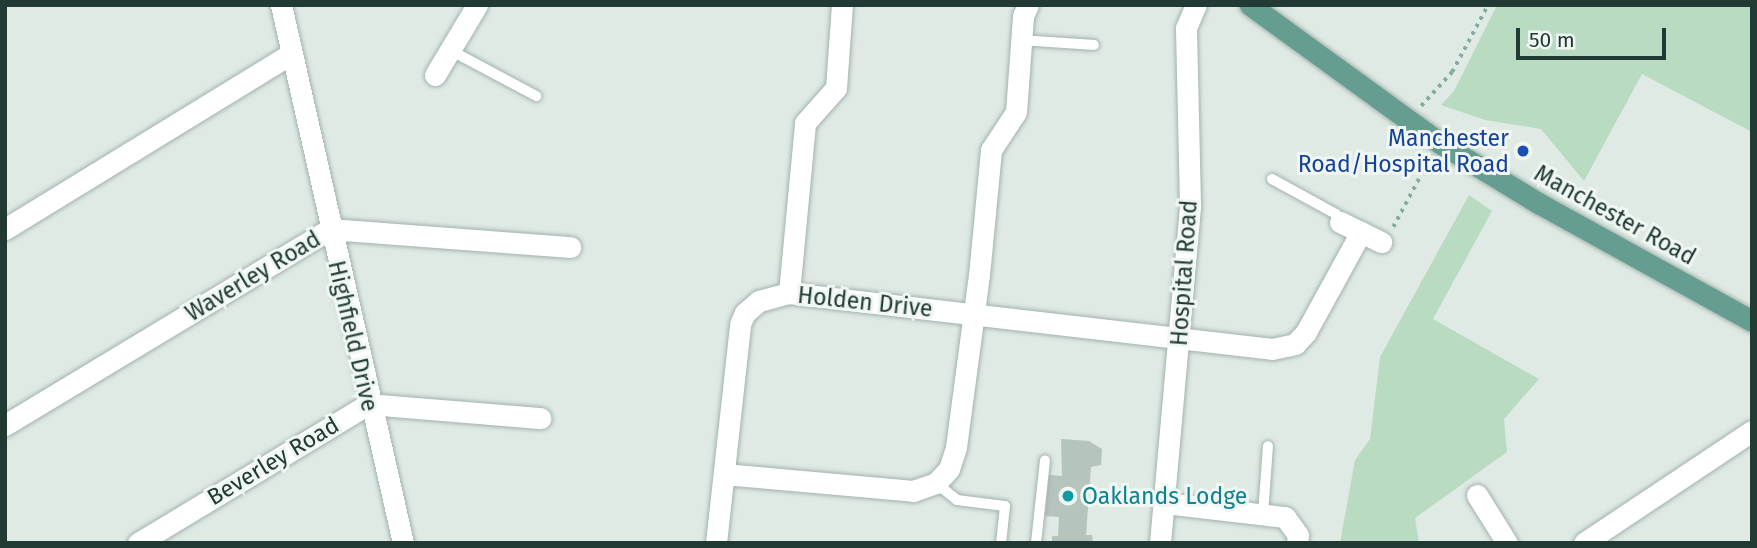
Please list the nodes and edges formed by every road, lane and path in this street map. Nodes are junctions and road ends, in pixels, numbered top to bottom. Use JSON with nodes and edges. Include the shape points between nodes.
{"nodes":[{"id":1,"x":281,"y":5,"type":"edge"},
{"id":2,"x":477,"y":5,"type":"edge"},
{"id":3,"x":842,"y":5,"type":"edge"},
{"id":4,"x":1028,"y":5,"type":"edge"},
{"id":5,"x":1196,"y":5,"type":"edge"},
{"id":6,"x":1250,"y":5,"type":"edge"},
{"id":7,"x":1488,"y":5,"type":"edge"},
{"id":8,"x":1021,"y":40,"type":"junction"},
{"id":9,"x":1094,"y":45,"type":"dead end"},
{"id":10,"x":450,"y":50,"type":"junction"},
{"id":11,"x":291,"y":54,"type":"junction"},
{"id":12,"x":435,"y":75,"type":"dead end"},
{"id":13,"x":536,"y":96,"type":"dead end"},
{"id":14,"x":1408,"y":120,"type":"junction"},
{"id":15,"x":1440,"y":143,"type":"junction"},
{"id":16,"x":1272,"y":179,"type":"dead end"},
{"id":17,"x":1340,"y":222,"type":"joint"},
{"id":18,"x":5,"y":229,"type":"edge"},
{"id":19,"x":330,"y":229,"type":"junction"},
{"id":20,"x":1361,"y":232,"type":"junction"},
{"id":21,"x":1381,"y":243,"type":"joint"},
{"id":22,"x":570,"y":247,"type":"dead end"},
{"id":23,"x":789,"y":293,"type":"junction"},
{"id":24,"x":973,"y":314,"type":"junction"},
{"id":25,"x":1752,"y":321,"type":"edge"},
{"id":26,"x":1180,"y":337,"type":"junction"},
{"id":27,"x":368,"y":404,"type":"junction"},
{"id":28,"x":540,"y":418,"type":"dead end"},
{"id":29,"x":5,"y":425,"type":"edge"},
{"id":30,"x":1752,"y":431,"type":"edge"},
{"id":31,"x":1268,"y":446,"type":"dead end"},
{"id":32,"x":1045,"y":460,"type":"dead end"},
{"id":33,"x":724,"y":474,"type":"junction"},
{"id":34,"x":936,"y":483,"type":"junction"},
{"id":35,"x":1477,"y":495,"type":"dead end"},
{"id":36,"x":1165,"y":503,"type":"junction"},
{"id":37,"x":1263,"y":515,"type":"junction"},
{"id":38,"x":138,"y":543,"type":"edge"},
{"id":39,"x":403,"y":543,"type":"edge"},
{"id":40,"x":716,"y":543,"type":"edge"},
{"id":41,"x":1001,"y":543,"type":"edge"},
{"id":42,"x":1036,"y":543,"type":"edge"},
{"id":43,"x":1160,"y":543,"type":"edge"},
{"id":44,"x":1297,"y":543,"type":"edge"},
{"id":45,"x":1507,"y":543,"type":"edge"},
{"id":46,"x":1584,"y":543,"type":"edge"}],
"edges":[{"from":1,"to":11,"type":"street","name":"Highfield Drive"},
{"from":2,"to":10,"type":"street"},
{"from":3,"to":23,"type":"street","via":[[836,88],[805,123]]},
{"from":4,"to":8,"type":"street"},
{"from":5,"to":26,"type":"street","name":"Hospital Road","via":[[1186,28],[1190,205]]},
{"from":6,"to":14,"type":"main road","name":"Manchester Road"},
{"from":7,"to":14,"type":"path","via":[[1452,72]]},
{"from":8,"to":9,"type":"lane"},
{"from":8,"to":24,"type":"street","via":[[1016,112],[991,150]]},
{"from":10,"to":12,"type":"street"},
{"from":10,"to":13,"type":"lane"},
{"from":11,"to":18,"type":"street"},
{"from":11,"to":19,"type":"street","name":"Highfield Drive"},
{"from":14,"to":15,"type":"main road","name":"Manchester Road"},
{"from":15,"to":21,"type":"path"},
{"from":15,"to":25,"type":"main road","name":"Manchester Road","via":[[1539,204]]},
{"from":16,"to":17,"type":"lane","via":[[1336,214]]},
{"from":17,"to":20,"type":"street"},
{"from":19,"to":22,"type":"street","name":"Waverley Road"},
{"from":19,"to":27,"type":"street","name":"Highfield Drive"},
{"from":19,"to":29,"type":"street","name":"Waverley Road"},
{"from":20,"to":21,"type":"street"},
{"from":20,"to":26,"type":"street","name":"Holden Drive","via":[[1295,344],[1272,349]]},
{"from":23,"to":24,"type":"street","name":"Holden Drive"},
{"from":23,"to":33,"type":"street","name":"Holden Drive","via":[[759,301],[740,324]]},
{"from":24,"to":26,"type":"street","name":"Holden Drive"},
{"from":24,"to":34,"type":"street","via":[[956,447],[949,469]]},
{"from":26,"to":36,"type":"street","name":"Hospital Road"},
{"from":27,"to":28,"type":"street"},
{"from":27,"to":38,"type":"street","name":"Beverley Road"},
{"from":27,"to":39,"type":"street","name":"Highfield Drive"},
{"from":30,"to":46,"type":"street"},
{"from":31,"to":37,"type":"lane"},
{"from":32,"to":42,"type":"lane"},
{"from":33,"to":34,"type":"street","via":[[913,491]]},
{"from":33,"to":40,"type":"street","name":"Holden Drive"},
{"from":34,"to":41,"type":"lane","via":[[957,499],[1005,506]]},
{"from":35,"to":45,"type":"street"},
{"from":36,"to":37,"type":"street"},
{"from":36,"to":43,"type":"street","name":"Hospital Road"},
{"from":37,"to":44,"type":"street","via":[[1285,517],[1298,535]]}]}
